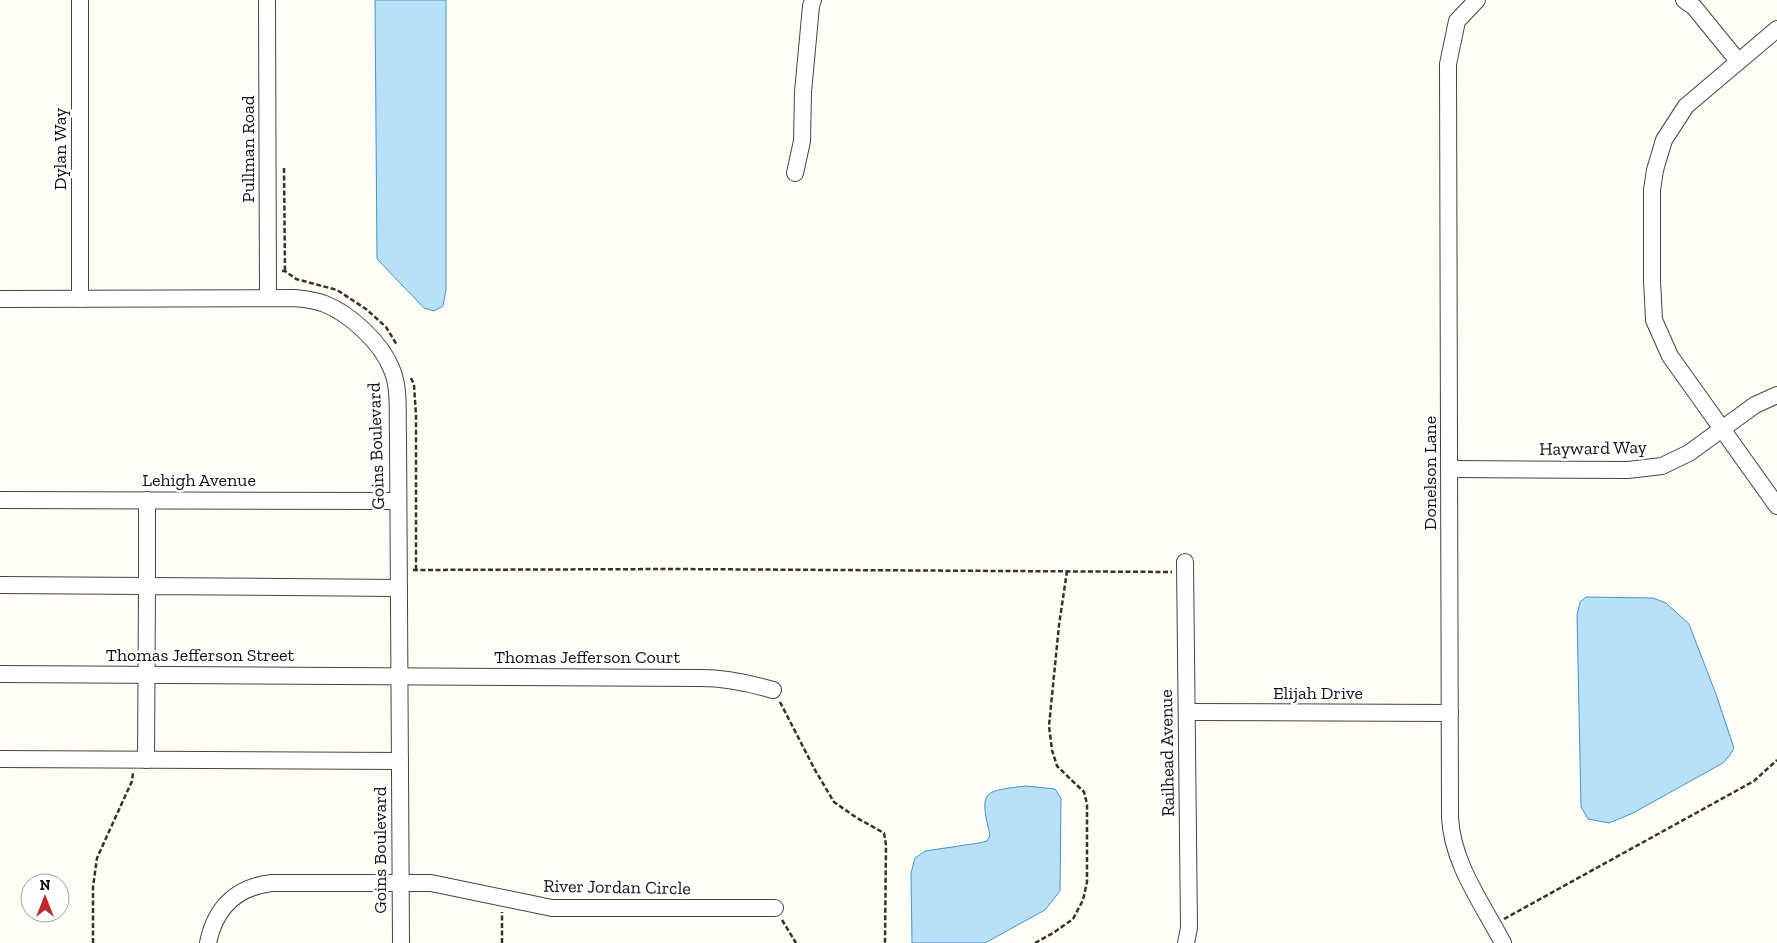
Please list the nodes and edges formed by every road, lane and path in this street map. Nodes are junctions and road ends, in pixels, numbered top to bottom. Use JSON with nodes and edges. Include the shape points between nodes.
{"nodes":[{"id":1,"x":80,"y":0,"type":"edge"},
{"id":2,"x":267,"y":0,"type":"edge"},
{"id":3,"x":813,"y":0,"type":"edge"},
{"id":4,"x":1477,"y":0,"type":"edge"},
{"id":5,"x":1684,"y":0,"type":"edge"},
{"id":6,"x":1777,"y":29,"type":"edge"},
{"id":7,"x":1738,"y":62,"type":"junction"},
{"id":8,"x":795,"y":173,"type":"dead end"},
{"id":9,"x":268,"y":298,"type":"junction"},
{"id":10,"x":0,"y":299,"type":"edge"},
{"id":11,"x":80,"y":299,"type":"junction"},
{"id":12,"x":1777,"y":394,"type":"edge"},
{"id":13,"x":1722,"y":429,"type":"junction"},
{"id":14,"x":1450,"y":470,"type":"junction"},
{"id":15,"x":0,"y":500,"type":"edge"},
{"id":16,"x":147,"y":500,"type":"junction"},
{"id":17,"x":398,"y":501,"type":"junction"},
{"id":18,"x":1777,"y":506,"type":"edge"},
{"id":19,"x":1185,"y":567,"type":"joint"},
{"id":20,"x":399,"y":570,"type":"junction"},
{"id":21,"x":1067,"y":571,"type":"junction"},
{"id":22,"x":0,"y":586,"type":"edge"},
{"id":23,"x":148,"y":586,"type":"junction"},
{"id":24,"x":399,"y":588,"type":"junction"},
{"id":25,"x":0,"y":674,"type":"edge"},
{"id":26,"x":147,"y":674,"type":"junction"},
{"id":27,"x":399,"y":676,"type":"junction"},
{"id":28,"x":774,"y":690,"type":"joint"},
{"id":29,"x":1187,"y":712,"type":"junction"},
{"id":30,"x":1450,"y":713,"type":"junction"},
{"id":31,"x":0,"y":759,"type":"edge"},
{"id":32,"x":141,"y":760,"type":"junction"},
{"id":33,"x":1777,"y":760,"type":"edge"},
{"id":34,"x":400,"y":761,"type":"junction"},
{"id":35,"x":400,"y":882,"type":"junction"},
{"id":36,"x":503,"y":898,"type":"junction"},
{"id":37,"x":775,"y":908,"type":"joint"},
{"id":38,"x":1493,"y":925,"type":"junction"},
{"id":39,"x":94,"y":943,"type":"edge"},
{"id":40,"x":208,"y":943,"type":"edge"},
{"id":41,"x":401,"y":943,"type":"edge"},
{"id":42,"x":502,"y":943,"type":"edge"},
{"id":43,"x":796,"y":943,"type":"edge"},
{"id":44,"x":885,"y":943,"type":"edge"},
{"id":45,"x":1035,"y":943,"type":"edge"},
{"id":46,"x":1186,"y":943,"type":"edge"},
{"id":47,"x":1503,"y":943,"type":"edge"}],
"edges":[{"from":1,"to":11,"type":"street","name":"Dylan Way"},
{"from":2,"to":9,"type":"street","name":"Pullman Road"},
{"from":3,"to":8,"type":"street","via":[[803,92],[802,142]]},
{"from":4,"to":14,"type":"street","name":"Donelson Lane","via":[[1458,21],[1448,64]]},
{"from":5,"to":7,"type":"street","via":[[1694,7]]},
{"from":6,"to":7,"type":"street"},
{"from":7,"to":13,"type":"street","via":[[1686,106],[1672,126],[1660,152],[1652,190],[1654,320],[1670,356]]},
{"from":9,"to":11,"type":"street","name":"Goins Boulevard"},
{"from":9,"to":17,"type":"street","name":"Goins Boulevard","via":[[315,300],[332,307],[370,336],[388,360],[397,396]]},
{"from":10,"to":11,"type":"street","name":"Goins Boulevard"},
{"from":12,"to":13,"type":"street","name":"Hayward Way","via":[[1755,405]]},
{"from":13,"to":14,"type":"street","name":"Hayward Way","via":[[1689,453],[1651,468]]},
{"from":13,"to":18,"type":"street"},
{"from":14,"to":30,"type":"street","name":"Donelson Lane"},
{"from":15,"to":16,"type":"street","name":"Lehigh Avenue"},
{"from":16,"to":17,"type":"street","name":"Lehigh Avenue"},
{"from":16,"to":23,"type":"street"},
{"from":17,"to":20,"type":"street","name":"Goins Boulevard"},
{"from":19,"to":21,"type":"path"},
{"from":19,"to":29,"type":"street","name":"Railhead Avenue"},
{"from":20,"to":21,"type":"path"},
{"from":20,"to":24,"type":"street","name":"Goins Boulevard"},
{"from":21,"to":45,"type":"path","via":[[1049,726],[1057,766],[1084,792],[1087,804],[1087,882],[1083,900],[1073,919]]},
{"from":22,"to":23,"type":"street"},
{"from":23,"to":24,"type":"street"},
{"from":23,"to":26,"type":"street"},
{"from":24,"to":27,"type":"street","name":"Goins Boulevard"},
{"from":25,"to":26,"type":"street","name":"Thomas Jefferson Street"},
{"from":26,"to":27,"type":"street","name":"Thomas Jefferson Street"},
{"from":26,"to":32,"type":"street"},
{"from":27,"to":28,"type":"street","name":"Thomas Jefferson Court","via":[[718,678]]},
{"from":27,"to":34,"type":"street","name":"Goins Boulevard"},
{"from":28,"to":44,"type":"path","via":[[834,802],[884,833]]},
{"from":29,"to":30,"type":"street","name":"Elijah Drive"},
{"from":29,"to":46,"type":"street","name":"Railhead Avenue","via":[[1189,928]]},
{"from":30,"to":38,"type":"street","name":"Donelson Lane","via":[[1452,837],[1458,860]]},
{"from":31,"to":32,"type":"street"},
{"from":32,"to":34,"type":"street"},
{"from":32,"to":39,"type":"path","via":[[97,858],[93,887]]},
{"from":33,"to":38,"type":"path","via":[[1754,781]]},
{"from":34,"to":35,"type":"street","name":"Goins Boulevard"},
{"from":35,"to":36,"type":"street","name":"River Jordan Circle","via":[[445,885]]},
{"from":35,"to":40,"type":"street","name":"River Jordan Circle","via":[[257,885],[242,892],[217,914]]},
{"from":35,"to":41,"type":"street","name":"Goins Boulevard"},
{"from":36,"to":37,"type":"street","name":"River Jordan Circle","via":[[552,908]]},
{"from":36,"to":42,"type":"path"},
{"from":37,"to":43,"type":"path"},
{"from":38,"to":47,"type":"street","name":"Donelson Lane"}]}
